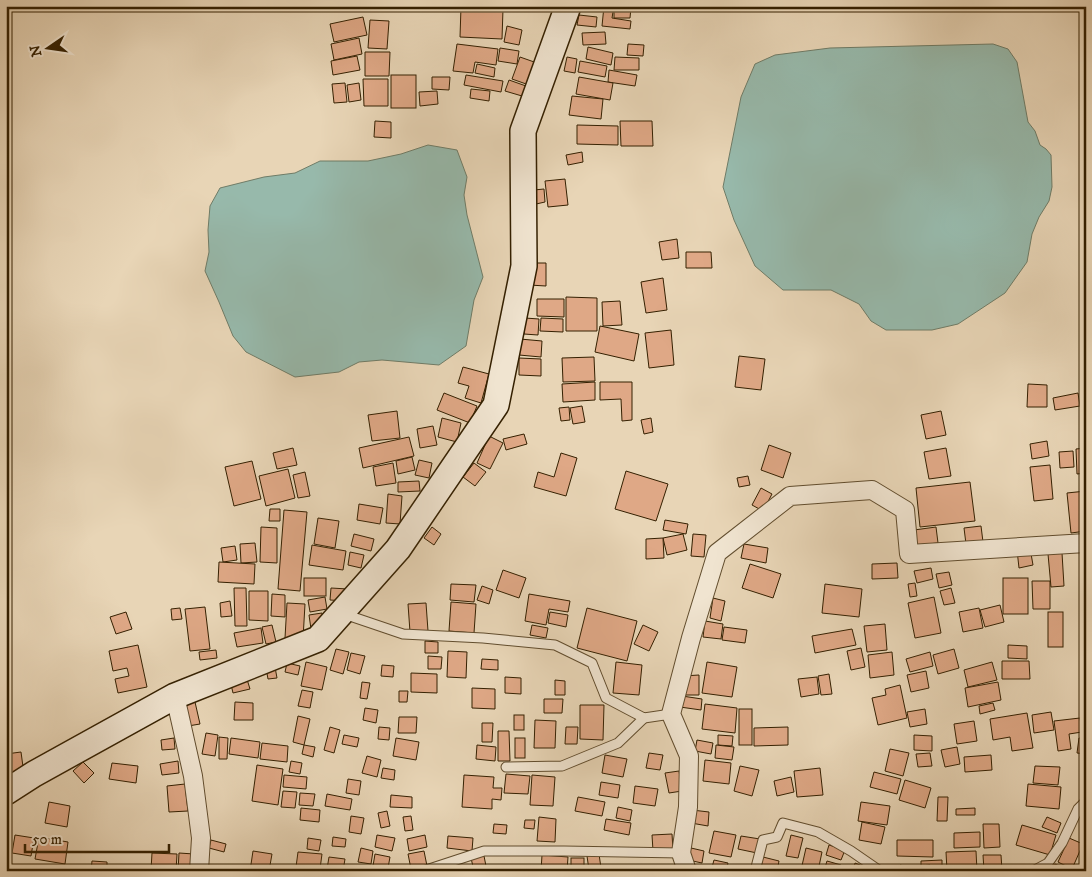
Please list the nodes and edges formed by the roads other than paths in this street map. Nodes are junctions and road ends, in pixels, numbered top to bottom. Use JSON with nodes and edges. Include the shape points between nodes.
{"nodes":[{"id":1,"x":568,"y":6,"type":"edge"},
{"id":2,"x":1086,"y":543,"type":"edge"},
{"id":3,"x":341,"y":613,"type":"junction"},
{"id":4,"x":175,"y":696,"type":"junction"},
{"id":5,"x":670,"y":714,"type":"junction"},
{"id":6,"x":644,"y":718,"type":"junction"},
{"id":7,"x":506,"y":767,"type":"dead end"},
{"id":8,"x":6,"y":792,"type":"edge"},
{"id":9,"x":1086,"y":801,"type":"edge"},
{"id":10,"x":681,"y":853,"type":"junction"},
{"id":11,"x":199,"y":871,"type":"edge"},
{"id":12,"x":423,"y":871,"type":"edge"},
{"id":13,"x":687,"y":871,"type":"edge"},
{"id":14,"x":755,"y":871,"type":"edge"},
{"id":15,"x":880,"y":871,"type":"edge"},
{"id":16,"x":1033,"y":871,"type":"edge"}],
"edges":[{"from":1,"to":3,"type":"main road","via":[[523,131],[524,266],[496,405],[398,549]]},
{"from":2,"to":5,"type":"street","via":[[909,554],[905,510],[872,490],[790,496],[717,553]]},
{"from":3,"to":4,"type":"main road","via":[[318,639]]},
{"from":3,"to":6,"type":"lane","via":[[404,634],[554,645],[592,663],[606,698]]},
{"from":4,"to":8,"type":"main road"},
{"from":4,"to":11,"type":"street","via":[[193,776],[201,838]]},
{"from":5,"to":6,"type":"lane"},
{"from":5,"to":10,"type":"street","via":[[689,756],[688,807]]},
{"from":6,"to":7,"type":"lane","via":[[618,743],[562,766]]},
{"from":9,"to":16,"type":"lane","via":[[1078,809],[1048,863]]},
{"from":10,"to":12,"type":"lane","via":[[484,851]]},
{"from":10,"to":13,"type":"street"},
{"from":14,"to":15,"type":"lane","via":[[763,840],[777,837],[782,823],[818,832]]}]}
